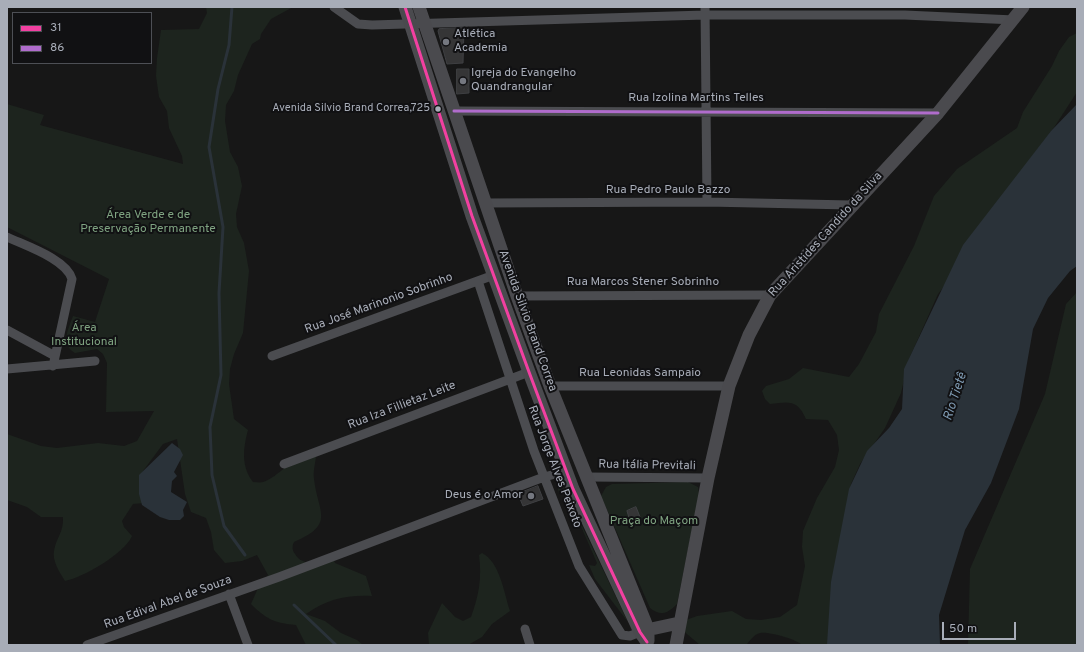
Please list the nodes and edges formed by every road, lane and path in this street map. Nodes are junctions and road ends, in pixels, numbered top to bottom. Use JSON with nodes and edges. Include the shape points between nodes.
{"nodes":[{"id":1,"x":334,"y":7,"type":"edge"},
{"id":2,"x":405,"y":7,"type":"edge"},
{"id":3,"x":419,"y":7,"type":"edge"},
{"id":4,"x":613,"y":7,"type":"edge"},
{"id":5,"x":1023,"y":7,"type":"edge"},
{"id":6,"x":705,"y":11,"type":"edge"},
{"id":7,"x":794,"y":11,"type":"edge"},
{"id":8,"x":613,"y":17,"type":"junction"},
{"id":9,"x":1014,"y":20,"type":"junction"},
{"id":10,"x":410,"y":24,"type":"junction"},
{"id":11,"x":424,"y":24,"type":"junction"},
{"id":12,"x":454,"y":111,"type":"junction"},
{"id":13,"x":706,"y":111,"type":"junction"},
{"id":14,"x":938,"y":113,"type":"junction"},
{"id":15,"x":707,"y":202,"type":"junction"},
{"id":16,"x":485,"y":203,"type":"junction"},
{"id":17,"x":851,"y":205,"type":"junction"},
{"id":18,"x":7,"y":237,"type":"edge"},
{"id":19,"x":494,"y":275,"type":"junction"},
{"id":20,"x":478,"y":281,"type":"junction"},
{"id":21,"x":770,"y":295,"type":"junction"},
{"id":22,"x":517,"y":296,"type":"junction"},
{"id":23,"x":7,"y":330,"type":"edge"},
{"id":24,"x":55,"y":356,"type":"junction"},
{"id":25,"x":272,"y":356,"type":"dead end"},
{"id":26,"x":95,"y":361,"type":"dead end"},
{"id":27,"x":53,"y":366,"type":"junction"},
{"id":28,"x":7,"y":369,"type":"edge"},
{"id":29,"x":529,"y":372,"type":"junction"},
{"id":30,"x":509,"y":379,"type":"junction"},
{"id":31,"x":550,"y":386,"type":"junction"},
{"id":32,"x":729,"y":386,"type":"junction"},
{"id":33,"x":284,"y":464,"type":"dead end"},
{"id":34,"x":567,"y":471,"type":"junction"},
{"id":35,"x":544,"y":477,"type":"junction"},
{"id":36,"x":586,"y":477,"type":"junction"},
{"id":37,"x":708,"y":478,"type":"junction"},
{"id":38,"x":229,"y":594,"type":"junction"},
{"id":39,"x":679,"y":623,"type":"junction"},
{"id":40,"x":525,"y":629,"type":"dead end"},
{"id":41,"x":646,"y":637,"type":"edge"},
{"id":42,"x":87,"y":645,"type":"edge"},
{"id":43,"x":248,"y":645,"type":"edge"},
{"id":44,"x":530,"y":645,"type":"edge"},
{"id":45,"x":676,"y":645,"type":"edge"}],
"edges":[{"from":1,"to":10,"type":"street","via":[[358,24]]},
{"from":2,"to":10,"type":"main road","name":"Avenida Silvio Brand Correa"},
{"from":3,"to":11,"type":"main road","name":"Avenida Silvio Brand Correa"},
{"from":4,"to":8,"type":"street"},
{"from":5,"to":9,"type":"main road","name":"Rua Aristides Candido da Silva"},
{"from":6,"to":7,"type":"street"},
{"from":6,"to":8,"type":"street"},
{"from":6,"to":13,"type":"street"},
{"from":7,"to":9,"type":"street"},
{"from":8,"to":11,"type":"street"},
{"from":9,"to":14,"type":"main road","name":"Rua Aristides Candido da Silva"},
{"from":10,"to":11,"type":"street"},
{"from":10,"to":19,"type":"main road","name":"Avenida Silvio Brand Correa","via":[[472,216]]},
{"from":11,"to":12,"type":"main road","name":"Avenida Silvio Brand Correa"},
{"from":12,"to":13,"type":"street","name":"Rua Izolina Martins Telles"},
{"from":12,"to":16,"type":"main road","name":"Avenida Silvio Brand Correa"},
{"from":13,"to":14,"type":"street","name":"Rua Izolina Martins Telles"},
{"from":13,"to":15,"type":"street"},
{"from":14,"to":17,"type":"main road","name":"Rua Aristides Candido da Silva"},
{"from":15,"to":16,"type":"street","name":"Rua Pedro Paulo Bazzo"},
{"from":15,"to":17,"type":"street","name":"Rua Pedro Paulo Bazzo"},
{"from":16,"to":22,"type":"main road","name":"Avenida Silvio Brand Correa"},
{"from":17,"to":21,"type":"main road","name":"Rua Aristides Candido da Silva"},
{"from":18,"to":24,"type":"street","via":[[68,269],[72,279]]},
{"from":19,"to":20,"type":"street","name":"Rua José Marinonio Sobrinho"},
{"from":19,"to":29,"type":"main road","name":"Avenida Silvio Brand Correa"},
{"from":20,"to":25,"type":"street","name":"Rua José Marinonio Sobrinho"},
{"from":20,"to":30,"type":"street","name":"Rua Jorge Alves Peixoto"},
{"from":21,"to":22,"type":"street","name":"Rua Marcos Stener Sobrinho"},
{"from":21,"to":32,"type":"main road","name":"Rua Aristides Candido da Silva","via":[[749,335]]},
{"from":22,"to":31,"type":"main road","name":"Avenida Silvio Brand Correa"},
{"from":23,"to":24,"type":"street"},
{"from":24,"to":27,"type":"street"},
{"from":26,"to":27,"type":"street"},
{"from":27,"to":28,"type":"street"},
{"from":29,"to":30,"type":"street","name":"Rua Iza Fillietaz Leite"},
{"from":29,"to":34,"type":"main road","name":"Avenida Silvio Brand Correa"},
{"from":30,"to":33,"type":"street","name":"Rua Iza Fillietaz Leite"},
{"from":30,"to":35,"type":"street","name":"Rua Jorge Alves Peixoto"},
{"from":31,"to":32,"type":"street","name":"Rua Leonidas Sampaio"},
{"from":31,"to":36,"type":"main road","name":"Avenida Silvio Brand Correa"},
{"from":32,"to":37,"type":"main road","name":"Rua Aristides Candido da Silva"},
{"from":34,"to":35,"type":"street","name":"Rua Edival Abel de Souza"},
{"from":34,"to":41,"type":"main road","name":"Avenida Silvio Brand Correa","via":[[573,489]]},
{"from":35,"to":38,"type":"street","name":"Rua Edival Abel de Souza"},
{"from":35,"to":41,"type":"street","name":"Rua Jorge Alves Peixoto","via":[[579,566],[622,635]]},
{"from":36,"to":37,"type":"street","name":"Rua Itália Previtali"},
{"from":36,"to":41,"type":"main road","name":"Avenida Silvio Brand Correa"},
{"from":37,"to":39,"type":"main road","name":"Rua Aristides Candido da Silva"},
{"from":38,"to":42,"type":"street","name":"Rua Edival Abel de Souza"},
{"from":38,"to":43,"type":"street"},
{"from":39,"to":41,"type":"main road"},
{"from":39,"to":45,"type":"main road","name":"Rua Aristides Candido da Silva"},
{"from":40,"to":44,"type":"street"}]}
